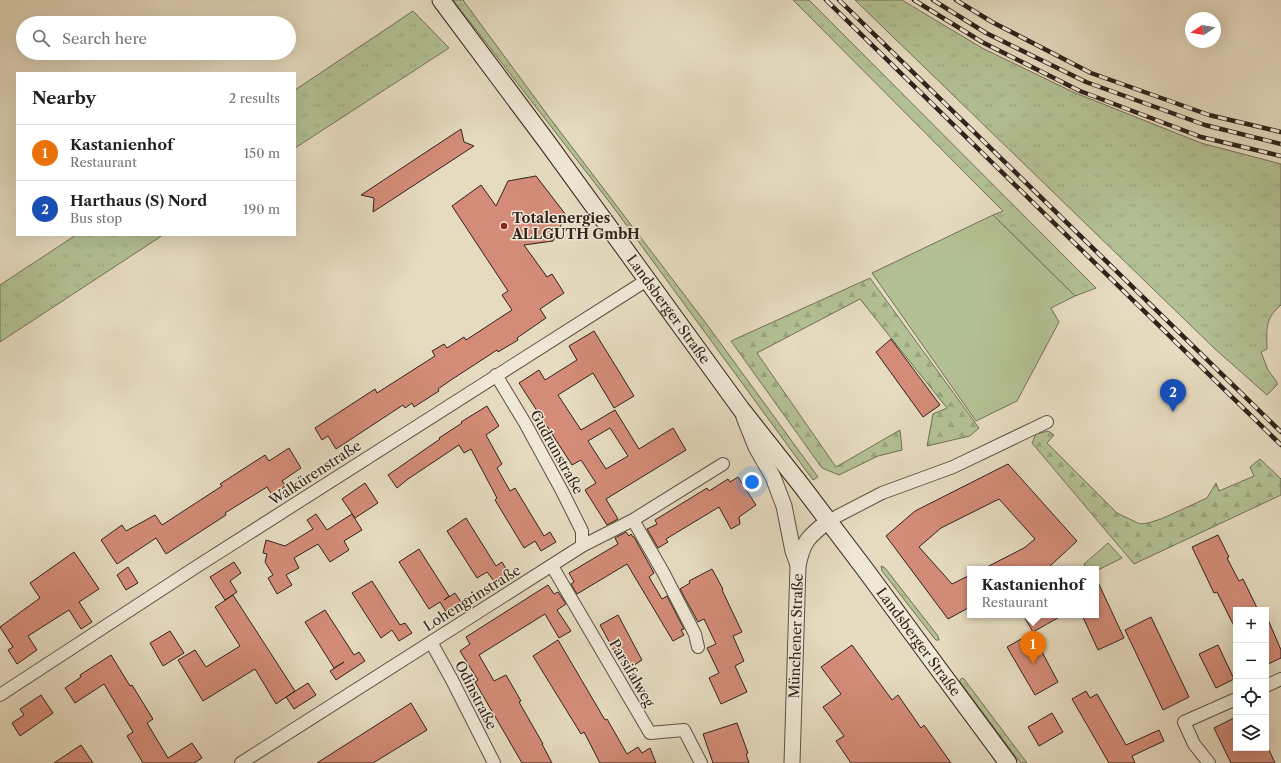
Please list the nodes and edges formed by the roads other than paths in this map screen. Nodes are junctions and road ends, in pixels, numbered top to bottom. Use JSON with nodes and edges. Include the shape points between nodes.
{"nodes":[{"id":1,"x":441,"y":0,"type":"edge"},
{"id":2,"x":648,"y":280,"type":"junction"},
{"id":3,"x":496,"y":375,"type":"junction"},
{"id":4,"x":741,"y":409,"type":"junction"},
{"id":5,"x":1047,"y":422,"type":"dead end"},
{"id":6,"x":723,"y":464,"type":"dead end"},
{"id":7,"x":633,"y":520,"type":"junction"},
{"id":8,"x":828,"y":521,"type":"junction"},
{"id":9,"x":582,"y":546,"type":"junction"},
{"id":10,"x":552,"y":566,"type":"junction"},
{"id":11,"x":798,"y":566,"type":"junction"},
{"id":12,"x":431,"y":642,"type":"junction"},
{"id":13,"x":698,"y":647,"type":"dead end"},
{"id":14,"x":1281,"y":679,"type":"edge"},
{"id":15,"x":1269,"y":685,"type":"edge"},
{"id":16,"x":0,"y":695,"type":"edge"},
{"id":17,"x":1233,"y":700,"type":"edge"},
{"id":18,"x":241,"y":763,"type":"edge"},
{"id":19,"x":494,"y":763,"type":"edge"},
{"id":20,"x":700,"y":763,"type":"edge"},
{"id":21,"x":792,"y":763,"type":"edge"},
{"id":22,"x":1008,"y":763,"type":"edge"},
{"id":23,"x":1209,"y":763,"type":"edge"}],
"edges":[{"from":1,"to":2,"type":"main road","name":"Landsberger Straße"},
{"from":2,"to":3,"type":"street","name":"Walkürenstraße"},
{"from":2,"to":4,"type":"main road","name":"Landsberger Straße"},
{"from":3,"to":9,"type":"street","name":"Gudrunstraße","via":[[562,491],[582,532]]},
{"from":3,"to":16,"type":"street","name":"Walkürenstraße"},
{"from":4,"to":8,"type":"main road","name":"Landsberger Straße"},
{"from":4,"to":11,"type":"street","via":[[784,506]]},
{"from":5,"to":8,"type":"street","via":[[952,466],[882,493]]},
{"from":6,"to":7,"type":"street","name":"Lohengrinstraße"},
{"from":7,"to":9,"type":"street","name":"Lohengrinstraße"},
{"from":7,"to":13,"type":"street","via":[[695,634]]},
{"from":8,"to":11,"type":"street","name":"Münchener Straße","via":[[808,539],[801,552]]},
{"from":8,"to":22,"type":"main road","name":"Landsberger Straße"},
{"from":9,"to":10,"type":"street","name":"Lohengrinstraße"},
{"from":10,"to":12,"type":"street","name":"Lohengrinstraße"},
{"from":10,"to":20,"type":"street","name":"Parsifalweg","via":[[650,733],[684,730]]},
{"from":11,"to":21,"type":"street","name":"Münchener Straße"},
{"from":12,"to":18,"type":"street","name":"Lohengrinstraße"},
{"from":12,"to":19,"type":"street","name":"Odinstraße"},
{"from":14,"to":15,"type":"street"},
{"from":17,"to":23,"type":"street","via":[[1184,722],[1194,744]]}]}
